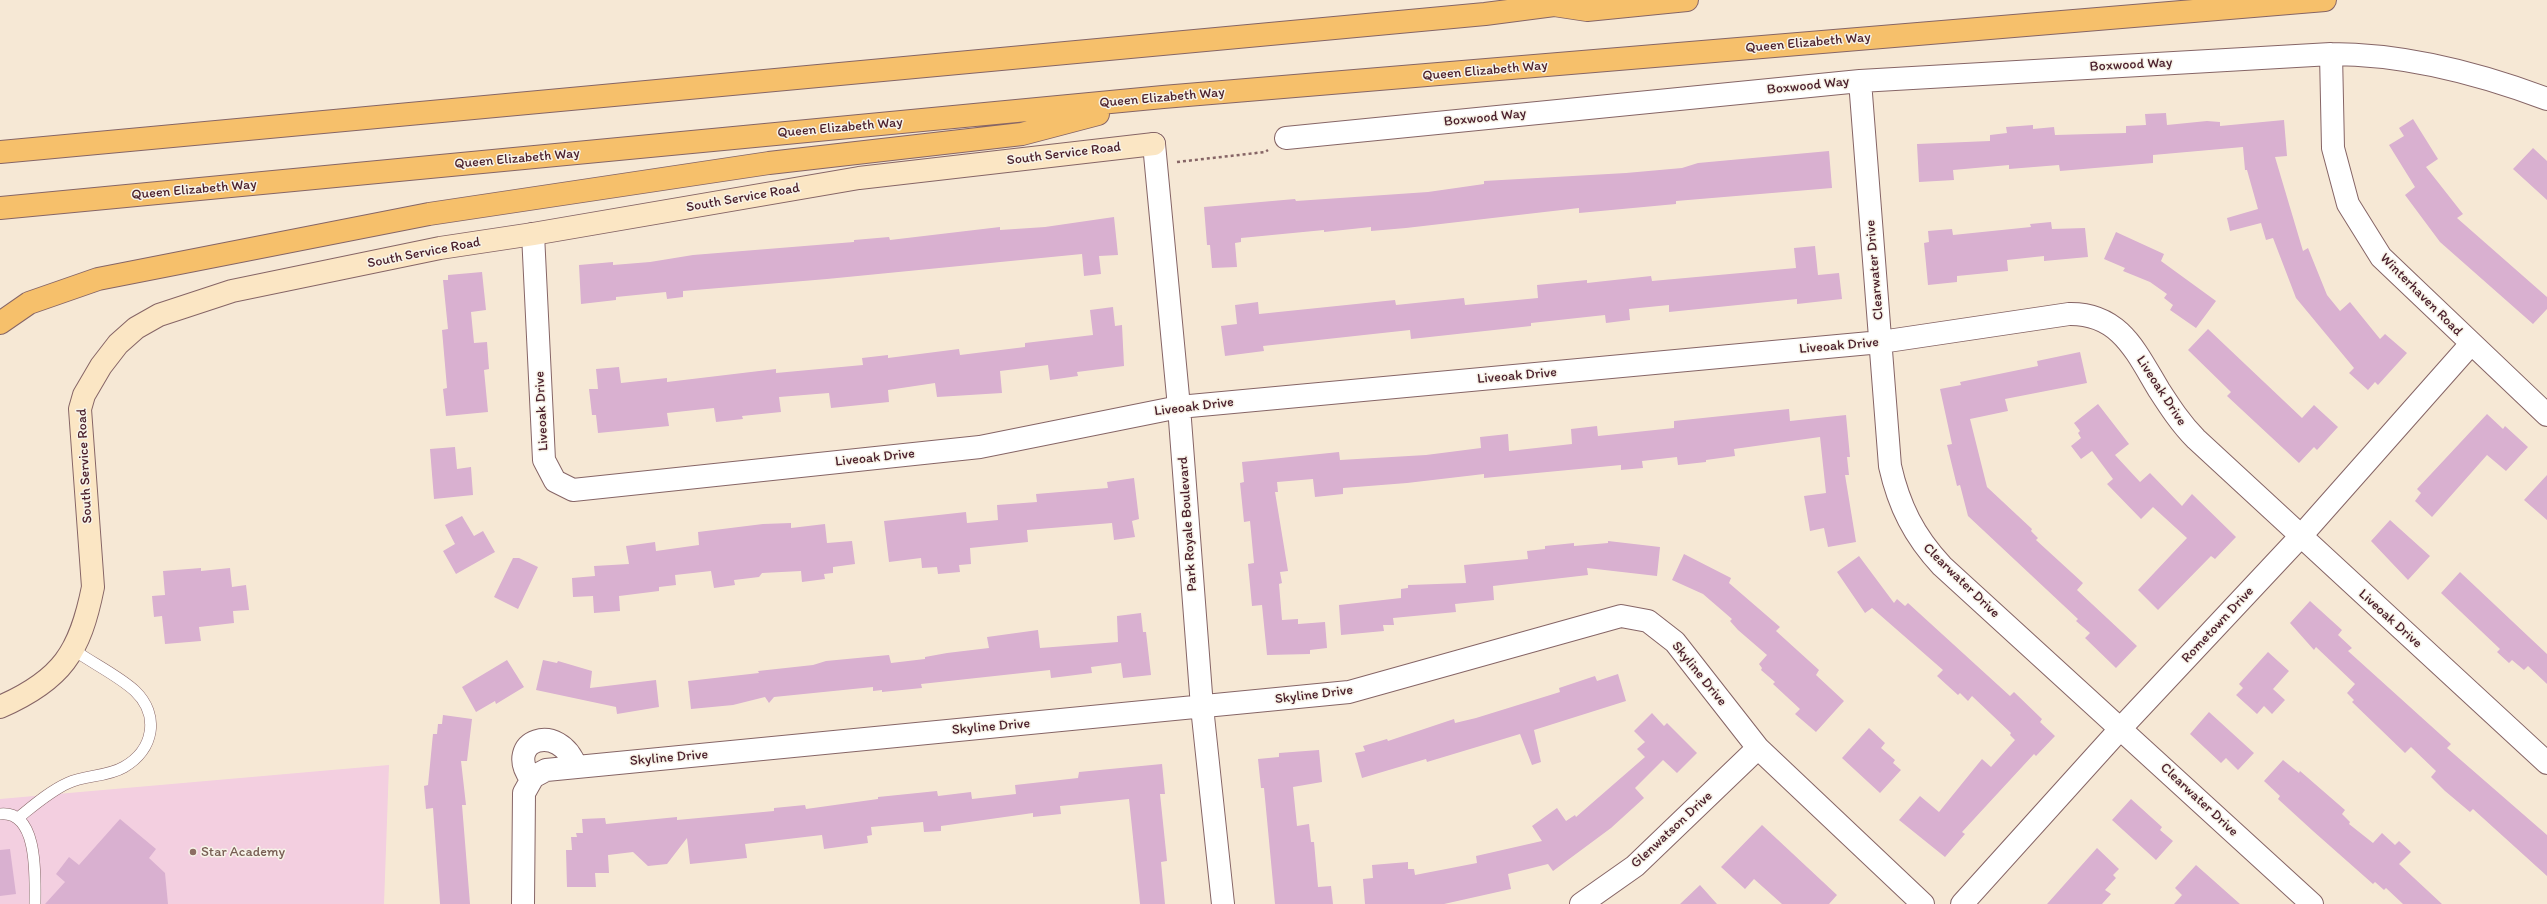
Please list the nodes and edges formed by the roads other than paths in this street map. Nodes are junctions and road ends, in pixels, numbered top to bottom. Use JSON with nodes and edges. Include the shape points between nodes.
{"nodes":[{"id":1,"x":1516,"y":0,"type":"edge"},
{"id":2,"x":1687,"y":0,"type":"edge"},
{"id":3,"x":2325,"y":0,"type":"edge"},
{"id":4,"x":1554,"y":5,"type":"junction"},
{"id":5,"x":2331,"y":54,"type":"junction"},
{"id":6,"x":1860,"y":81,"type":"junction"},
{"id":7,"x":1163,"y":97,"type":"junction"},
{"id":8,"x":2547,"y":98,"type":"edge"},
{"id":9,"x":1286,"y":138,"type":"road end"},
{"id":10,"x":1154,"y":144,"type":"joint"},
{"id":11,"x":0,"y":152,"type":"edge"},
{"id":12,"x":0,"y":208,"type":"edge"},
{"id":13,"x":533,"y":234,"type":"junction"},
{"id":14,"x":0,"y":323,"type":"edge"},
{"id":15,"x":1881,"y":342,"type":"junction"},
{"id":16,"x":2470,"y":345,"type":"junction"},
{"id":17,"x":1179,"y":407,"type":"junction"},
{"id":18,"x":2547,"y":415,"type":"edge"},
{"id":19,"x":2300,"y":537,"type":"junction"},
{"id":20,"x":74,"y":650,"type":"junction"},
{"id":21,"x":0,"y":707,"type":"edge"},
{"id":22,"x":1202,"y":707,"type":"junction"},
{"id":23,"x":2121,"y":728,"type":"junction"},
{"id":24,"x":1758,"y":748,"type":"junction"},
{"id":25,"x":2547,"y":763,"type":"edge"},
{"id":26,"x":576,"y":767,"type":"junction"},
{"id":27,"x":530,"y":780,"type":"junction"},
{"id":28,"x":0,"y":814,"type":"edge"},
{"id":29,"x":18,"y":818,"type":"junction"},
{"id":30,"x":35,"y":904,"type":"edge"},
{"id":31,"x":523,"y":904,"type":"edge"},
{"id":32,"x":1223,"y":904,"type":"edge"},
{"id":33,"x":1581,"y":904,"type":"edge"},
{"id":34,"x":1923,"y":904,"type":"edge"},
{"id":35,"x":1962,"y":904,"type":"edge"},
{"id":36,"x":2312,"y":904,"type":"edge"}],
"edges":[{"from":1,"to":4,"type":"highway"},
{"from":2,"to":4,"type":"highway","via":[[1587,10]]},
{"from":3,"to":7,"type":"highway","name":"Queen Elizabeth Way"},
{"from":4,"to":11,"type":"highway","via":[[1477,15]]},
{"from":5,"to":6,"type":"street","name":"Boxwood Way"},
{"from":5,"to":8,"type":"street","name":"Boxwood Way","via":[[2364,54],[2421,63],[2486,77]]},
{"from":5,"to":16,"type":"street","name":"Winterhaven Road","via":[[2333,148],[2348,204],[2381,257]]},
{"from":6,"to":9,"type":"street","name":"Boxwood Way"},
{"from":6,"to":15,"type":"street","name":"Clearwater Drive"},
{"from":7,"to":12,"type":"highway","name":"Queen Elizabeth Way"},
{"from":7,"to":14,"type":"highway","via":[[1022,134],[769,163],[429,214],[98,279],[29,303]]},
{"from":10,"to":13,"type":"main road","name":"South Service Road","via":[[859,178]]},
{"from":10,"to":17,"type":"street","name":"Park Royale Boulevard"},
{"from":13,"to":17,"type":"street","name":"Liveoak Drive","via":[[544,460],[554,481],[573,490],[980,447]]},
{"from":13,"to":20,"type":"main road","name":"South Service Road","via":[[440,248],[232,292],[159,315],[136,328],[118,344],[84,395],[80,409],[93,587],[87,616]]},
{"from":15,"to":17,"type":"street","name":"Liveoak Drive"},
{"from":15,"to":19,"type":"street","name":"Liveoak Drive","via":[[2069,314],[2086,313],[2104,321],[2128,340],[2185,428]]},
{"from":15,"to":23,"type":"street","name":"Clearwater Drive","via":[[1890,466],[1896,491],[1913,531],[1942,566]]},
{"from":16,"to":18,"type":"street","name":"Winterhaven Road"},
{"from":16,"to":19,"type":"street","name":"Rometown Drive"},
{"from":17,"to":22,"type":"street","name":"Park Royale Boulevard"},
{"from":19,"to":23,"type":"street","name":"Rometown Drive"},
{"from":19,"to":25,"type":"street","name":"Liveoak Drive"},
{"from":20,"to":21,"type":"main road","name":"South Service Road","via":[[51,677],[24,696]]},
{"from":20,"to":29,"type":"lane","via":[[134,691],[151,717],[151,733],[143,751],[124,767],[68,783]]},
{"from":22,"to":24,"type":"street","name":"Skyline Drive","via":[[1349,692],[1621,616],[1648,621],[1675,642]]},
{"from":22,"to":26,"type":"street","name":"Skyline Drive"},
{"from":22,"to":32,"type":"street","name":"Park Royale Boulevard"},
{"from":23,"to":35,"type":"street","name":"Rometown Drive"},
{"from":23,"to":36,"type":"street","name":"Clearwater Drive"},
{"from":24,"to":33,"type":"street","name":"Glenwatson Drive","via":[[1635,866]]},
{"from":24,"to":34,"type":"street","name":"Skyline Drive"},
{"from":26,"to":27,"type":"street","name":"Skyline Drive","via":[[546,770]]},
{"from":26,"to":27,"type":"street","via":[[572,758],[558,743],[540,739],[529,746],[523,757]]},
{"from":27,"to":31,"type":"street","via":[[523,798]]},
{"from":28,"to":29,"type":"lane"},
{"from":29,"to":30,"type":"lane","via":[[28,828],[32,846]]}]}
